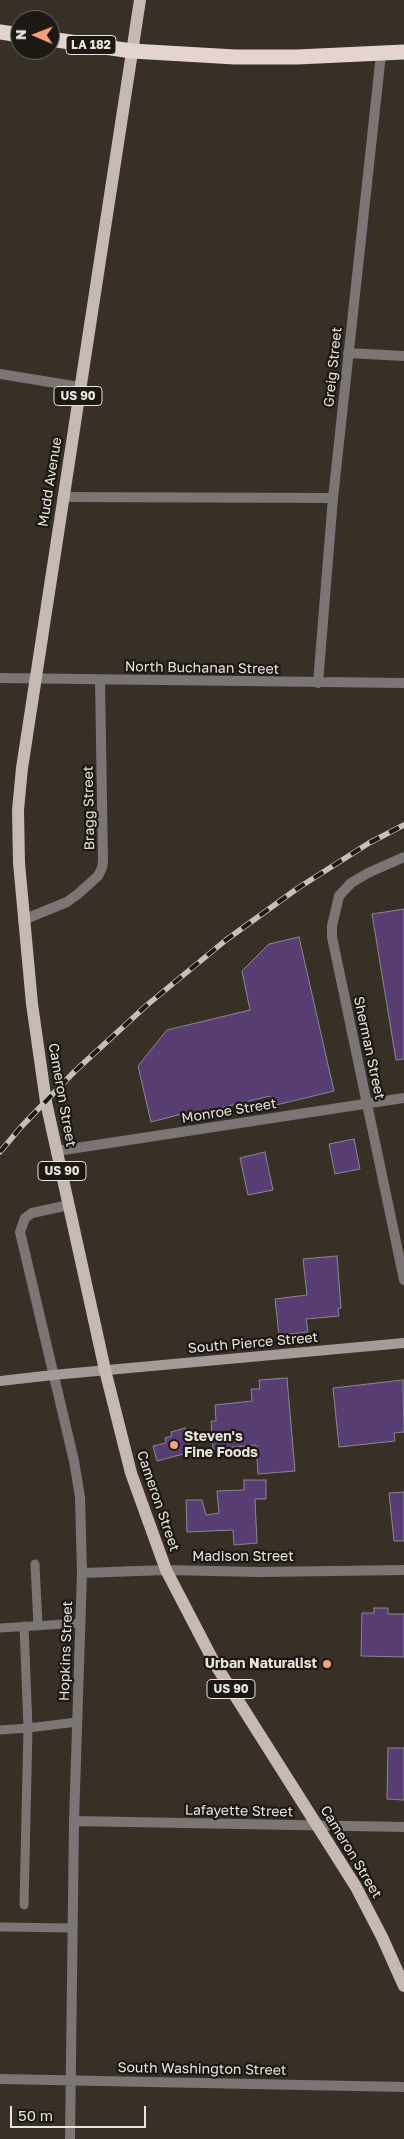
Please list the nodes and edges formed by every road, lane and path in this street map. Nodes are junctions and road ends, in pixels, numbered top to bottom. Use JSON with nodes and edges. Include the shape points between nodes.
{"nodes":[{"id":1,"x":140,"y":0,"type":"edge"},
{"id":2,"x":60,"y":40,"type":"edge"},
{"id":3,"x":132,"y":51,"type":"junction"},
{"id":4,"x":404,"y":52,"type":"edge"},
{"id":5,"x":381,"y":54,"type":"junction"},
{"id":6,"x":348,"y":353,"type":"junction"},
{"id":7,"x":404,"y":356,"type":"edge"},
{"id":8,"x":0,"y":374,"type":"edge"},
{"id":9,"x":80,"y":387,"type":"junction"},
{"id":10,"x":63,"y":497,"type":"junction"},
{"id":11,"x":333,"y":498,"type":"junction"},
{"id":12,"x":0,"y":678,"type":"edge"},
{"id":13,"x":34,"y":678,"type":"junction"},
{"id":14,"x":100,"y":680,"type":"junction"},
{"id":15,"x":318,"y":683,"type":"junction"},
{"id":16,"x":404,"y":683,"type":"edge"},
{"id":17,"x":404,"y":857,"type":"edge"},
{"id":18,"x":23,"y":920,"type":"junction"},
{"id":19,"x":28,"y":971,"type":"joint"},
{"id":20,"x":404,"y":1098,"type":"edge"},
{"id":21,"x":366,"y":1104,"type":"junction"},
{"id":22,"x":57,"y":1151,"type":"junction"},
{"id":23,"x":69,"y":1205,"type":"junction"},
{"id":24,"x":404,"y":1280,"type":"edge"},
{"id":25,"x":404,"y":1343,"type":"edge"},
{"id":26,"x":105,"y":1370,"type":"junction"},
{"id":27,"x":53,"y":1375,"type":"junction"},
{"id":28,"x":0,"y":1381,"type":"edge"},
{"id":29,"x":35,"y":1564,"type":"dead end"},
{"id":30,"x":166,"y":1570,"type":"junction"},
{"id":31,"x":404,"y":1570,"type":"edge"},
{"id":32,"x":82,"y":1573,"type":"junction"},
{"id":33,"x":81,"y":1623,"type":"junction"},
{"id":34,"x":24,"y":1626,"type":"junction"},
{"id":35,"x":38,"y":1626,"type":"junction"},
{"id":36,"x":0,"y":1628,"type":"edge"},
{"id":37,"x":77,"y":1722,"type":"junction"},
{"id":38,"x":28,"y":1728,"type":"junction"},
{"id":39,"x":0,"y":1730,"type":"edge"},
{"id":40,"x":74,"y":1822,"type":"junction"},
{"id":41,"x":318,"y":1825,"type":"junction"},
{"id":42,"x":404,"y":1827,"type":"edge"},
{"id":43,"x":24,"y":1905,"type":"dead end"},
{"id":44,"x":0,"y":1927,"type":"edge"},
{"id":45,"x":73,"y":1928,"type":"junction"},
{"id":46,"x":404,"y":1986,"type":"edge"},
{"id":47,"x":0,"y":2079,"type":"edge"},
{"id":48,"x":71,"y":2080,"type":"junction"},
{"id":49,"x":404,"y":2087,"type":"edge"},
{"id":50,"x":70,"y":2139,"type":"edge"}],
"edges":[{"from":1,"to":3,"type":"main road","name":"Mudd Avenue","number":"US 90"},
{"from":2,"to":3,"type":"highway","number":"LA 182"},
{"from":3,"to":5,"type":"highway","via":[[235,57]]},
{"from":3,"to":9,"type":"main road","name":"Mudd Avenue","number":"US 90"},
{"from":4,"to":5,"type":"highway"},
{"from":5,"to":6,"type":"street","name":"Greig Street"},
{"from":6,"to":7,"type":"street"},
{"from":6,"to":11,"type":"street","name":"Greig Street"},
{"from":8,"to":9,"type":"street"},
{"from":9,"to":10,"type":"main road","name":"Mudd Avenue","number":"US 90"},
{"from":10,"to":11,"type":"street"},
{"from":10,"to":13,"type":"main road","name":"Mudd Avenue","number":"US 90"},
{"from":11,"to":15,"type":"street","name":"Greig Street"},
{"from":12,"to":13,"type":"street","name":"North Buchanan Street"},
{"from":13,"to":14,"type":"street","name":"North Buchanan Street"},
{"from":13,"to":18,"type":"main road","name":"Mudd Avenue","number":"US 90","via":[[18,810]]},
{"from":14,"to":15,"type":"street","name":"North Buchanan Street"},
{"from":14,"to":18,"type":"street","name":"Bragg Street","via":[[102,868],[98,876],[72,898]]},
{"from":15,"to":16,"type":"street","name":"North Buchanan Street"},
{"from":17,"to":21,"type":"street","name":"Sherman Street","via":[[351,883],[339,896],[333,915],[332,938]]},
{"from":18,"to":19,"type":"main road","name":"Mudd Avenue","number":"US 90"},
{"from":19,"to":22,"type":"main road","name":"Cameron Street","number":"US 90","via":[[46,1102]]},
{"from":20,"to":21,"type":"street","name":"Monroe Street"},
{"from":21,"to":22,"type":"street","name":"Monroe Street"},
{"from":21,"to":24,"type":"street","name":"Sherman Street"},
{"from":22,"to":23,"type":"main road","name":"Cameron Street","number":"US 90"},
{"from":23,"to":26,"type":"main road","name":"Cameron Street","number":"US 90"},
{"from":23,"to":27,"type":"street","name":"Hopkins Street","via":[[32,1213],[25,1218],[20,1232]]},
{"from":25,"to":26,"type":"street","name":"South Pierce Street"},
{"from":26,"to":27,"type":"street","name":"South Pierce Street"},
{"from":26,"to":30,"type":"main road","name":"Cameron Street","number":"US 90","via":[[131,1474]]},
{"from":27,"to":28,"type":"street","name":"South Pierce Street"},
{"from":27,"to":32,"type":"street","name":"Hopkins Street","via":[[80,1497]]},
{"from":29,"to":35,"type":"lane"},
{"from":30,"to":31,"type":"street","name":"Madison Street"},
{"from":30,"to":32,"type":"street","name":"Madison Street"},
{"from":30,"to":41,"type":"main road","name":"Cameron Street","number":"US 90","via":[[215,1664]]},
{"from":32,"to":33,"type":"street","name":"Hopkins Street"},
{"from":33,"to":35,"type":"lane"},
{"from":33,"to":37,"type":"street","name":"Hopkins Street"},
{"from":34,"to":35,"type":"lane"},
{"from":34,"to":36,"type":"lane"},
{"from":34,"to":38,"type":"lane"},
{"from":37,"to":38,"type":"lane"},
{"from":37,"to":40,"type":"street","name":"Hopkins Street"},
{"from":38,"to":39,"type":"lane"},
{"from":38,"to":43,"type":"lane"},
{"from":40,"to":41,"type":"street","name":"Lafayette Street"},
{"from":40,"to":45,"type":"street","name":"Hopkins Street"},
{"from":41,"to":42,"type":"street","name":"Lafayette Street"},
{"from":41,"to":46,"type":"main road","name":"Cameron Street","number":"US 90","via":[[356,1887]]},
{"from":44,"to":45,"type":"lane"},
{"from":45,"to":48,"type":"street","name":"Hopkins Street"},
{"from":47,"to":48,"type":"street","name":"South Washington Street"},
{"from":48,"to":49,"type":"street","name":"South Washington Street"},
{"from":48,"to":50,"type":"street","name":"Hopkins Street"}]}
